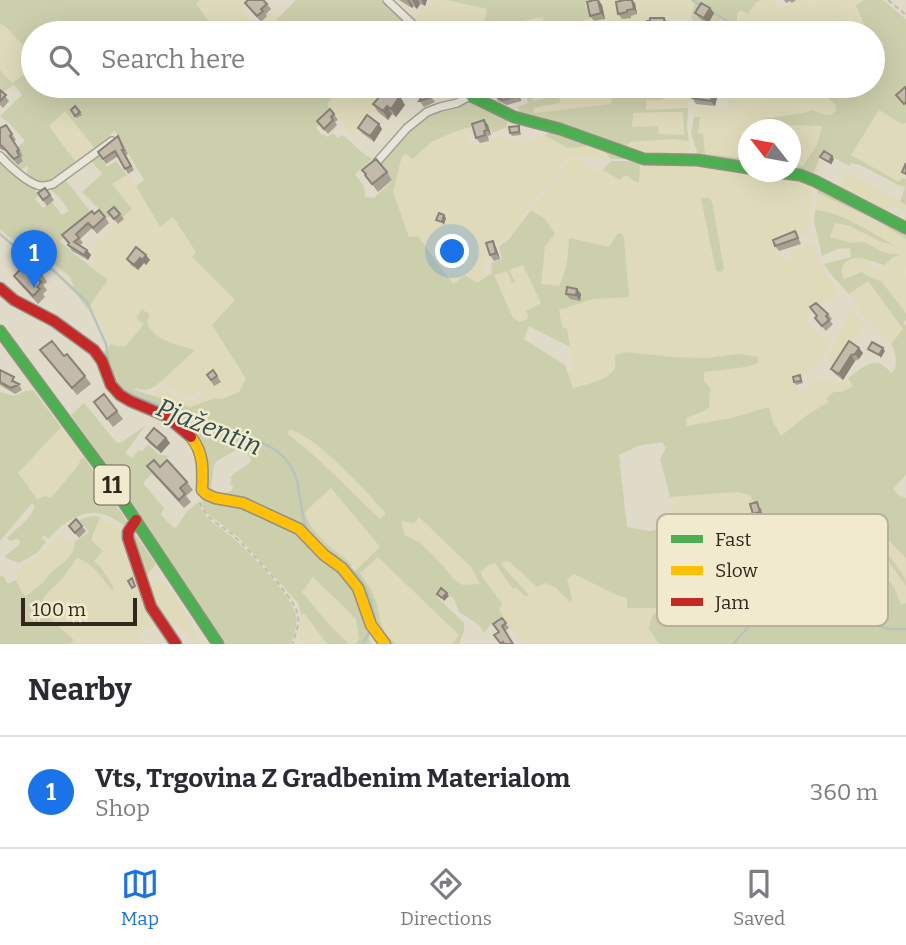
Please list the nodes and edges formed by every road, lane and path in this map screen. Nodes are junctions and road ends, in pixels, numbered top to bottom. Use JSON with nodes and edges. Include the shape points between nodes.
{"nodes":[{"id":1,"x":387,"y":0,"type":"edge"},
{"id":2,"x":888,"y":0,"type":"edge"},
{"id":3,"x":906,"y":15,"type":"edge"},
{"id":4,"x":409,"y":21,"type":"edge"},
{"id":5,"x":467,"y":98,"type":"edge"},
{"id":6,"x":475,"y":98,"type":"edge"},
{"id":7,"x":112,"y":141,"type":"edge"},
{"id":8,"x":0,"y":156,"type":"edge"},
{"id":9,"x":377,"y":162,"type":"edge"},
{"id":10,"x":738,"y":166,"type":"edge"},
{"id":11,"x":801,"y":175,"type":"edge"},
{"id":12,"x":906,"y":228,"type":"edge"},
{"id":13,"x":0,"y":288,"type":"edge"},
{"id":14,"x":0,"y":331,"type":"edge"},
{"id":15,"x":202,"y":490,"type":"junction"},
{"id":16,"x":136,"y":520,"type":"junction"},
{"id":17,"x":176,"y":644,"type":"edge"},
{"id":18,"x":218,"y":644,"type":"edge"},
{"id":19,"x":293,"y":644,"type":"edge"},
{"id":20,"x":384,"y":644,"type":"edge"}],
"edges":[{"from":1,"to":4,"type":"street"},
{"from":2,"to":3,"type":"path"},
{"from":5,"to":9,"type":"street","via":[[427,112]]},
{"from":6,"to":10,"type":"street","via":[[514,117],[644,159]]},
{"from":7,"to":8,"type":"street","via":[[45,186],[32,183]]},
{"from":11,"to":12,"type":"street"},
{"from":13,"to":15,"type":"street","via":[[8,298],[93,349],[117,393],[165,415],[192,438],[200,449]]},
{"from":14,"to":16,"type":"street","number":"11"},
{"from":15,"to":19,"type":"path","via":[[200,502],[206,515],[233,535],[290,598],[299,623]]},
{"from":15,"to":20,"type":"street","via":[[299,529],[358,587]]},
{"from":16,"to":17,"type":"street","via":[[128,538],[151,607]]},
{"from":16,"to":18,"type":"street","number":"11"}]}
